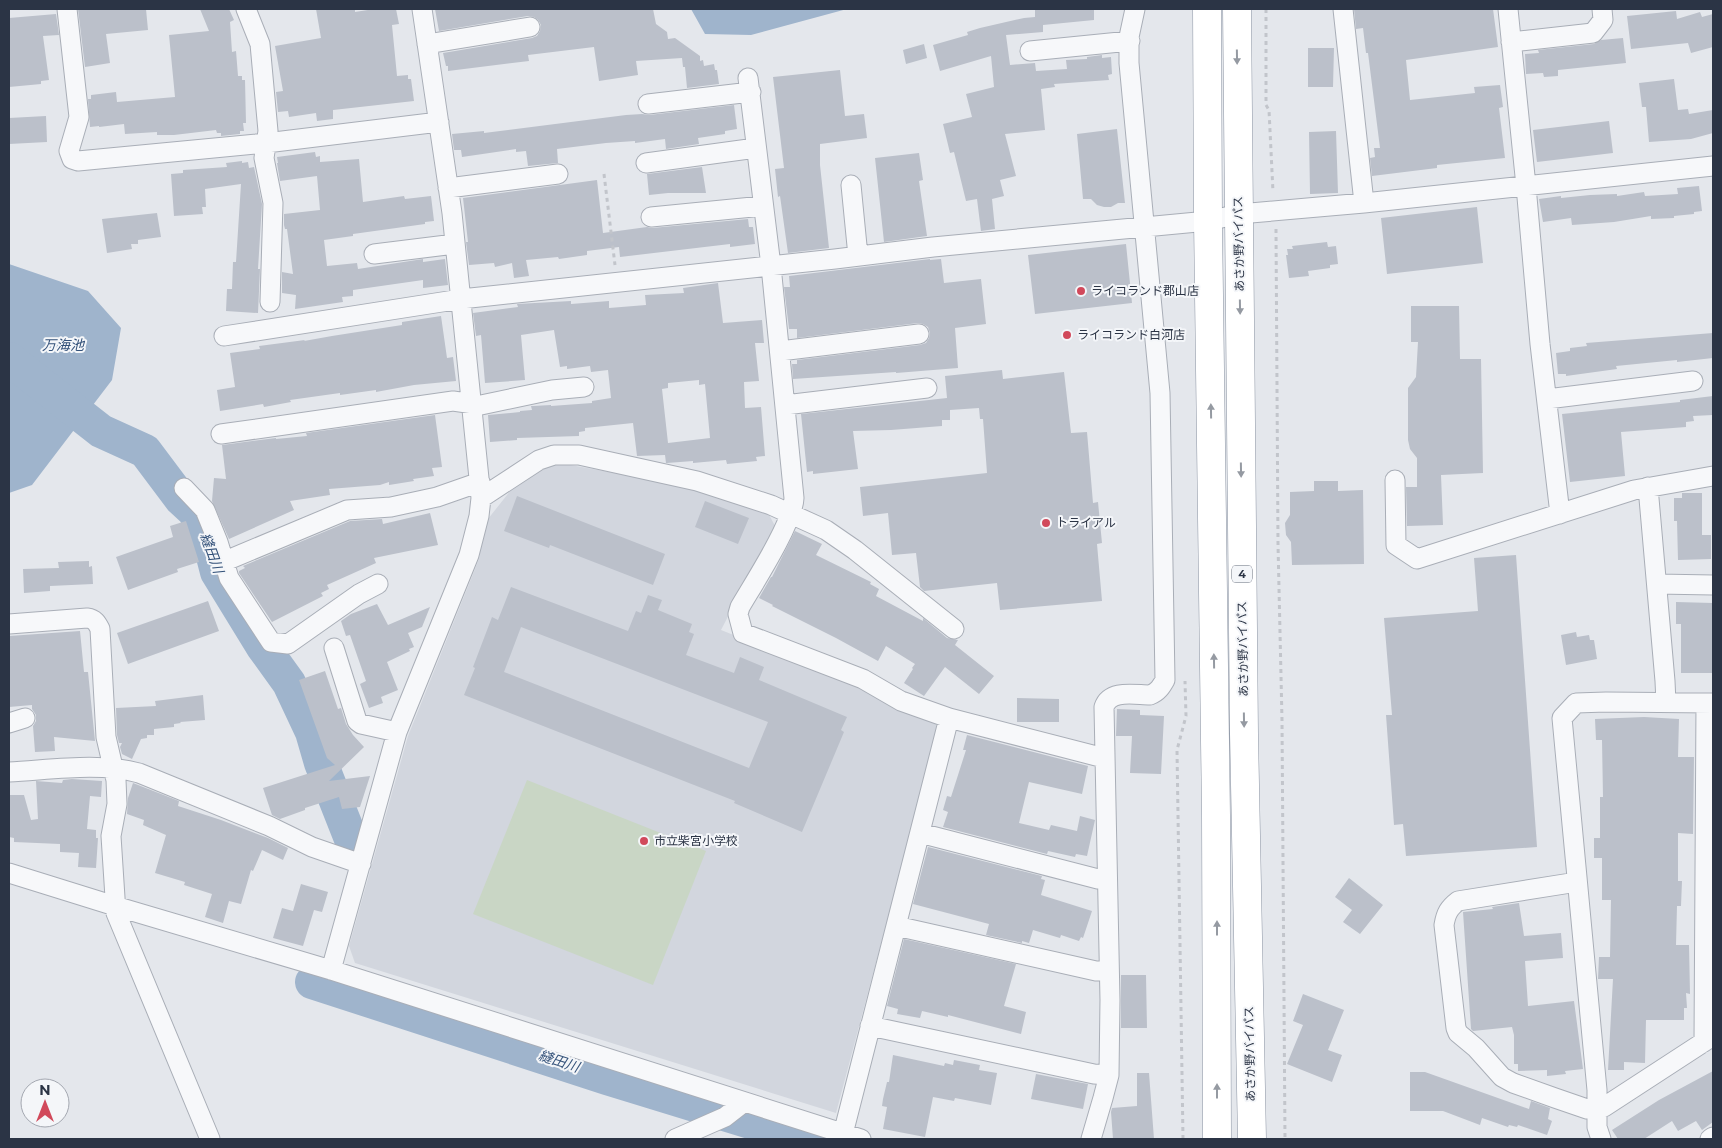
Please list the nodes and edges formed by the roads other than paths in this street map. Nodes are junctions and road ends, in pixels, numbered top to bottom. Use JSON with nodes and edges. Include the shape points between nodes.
{"nodes":[{"id":1,"x":66,"y":9,"type":"edge"},
{"id":2,"x":246,"y":9,"type":"edge"},
{"id":3,"x":422,"y":9,"type":"edge"},
{"id":4,"x":1135,"y":9,"type":"edge"},
{"id":5,"x":1207,"y":9,"type":"edge"},
{"id":6,"x":1237,"y":9,"type":"edge"},
{"id":7,"x":1342,"y":9,"type":"edge"},
{"id":8,"x":1508,"y":9,"type":"edge"},
{"id":9,"x":1602,"y":9,"type":"edge"},
{"id":10,"x":530,"y":27,"type":"dead end"},
{"id":11,"x":1130,"y":41,"type":"junction"},
{"id":12,"x":1511,"y":42,"type":"junction"},
{"id":13,"x":427,"y":44,"type":"junction"},
{"id":14,"x":1030,"y":51,"type":"dead end"},
{"id":15,"x":648,"y":104,"type":"dead end"},
{"id":16,"x":439,"y":122,"type":"junction"},
{"id":17,"x":266,"y":143,"type":"junction"},
{"id":18,"x":756,"y":148,"type":"junction"},
{"id":19,"x":646,"y":163,"type":"dead end"},
{"id":20,"x":1713,"y":166,"type":"edge"},
{"id":21,"x":558,"y":174,"type":"dead end"},
{"id":22,"x":851,"y":185,"type":"dead end"},
{"id":23,"x":1526,"y":186,"type":"junction"},
{"id":24,"x":448,"y":188,"type":"junction"},
{"id":25,"x":1364,"y":203,"type":"junction"},
{"id":26,"x":763,"y":206,"type":"junction"},
{"id":27,"x":1239,"y":214,"type":"junction"},
{"id":28,"x":651,"y":217,"type":"dead end"},
{"id":29,"x":1208,"y":221,"type":"junction"},
{"id":30,"x":1145,"y":227,"type":"junction"},
{"id":31,"x":455,"y":244,"type":"junction"},
{"id":32,"x":374,"y":254,"type":"dead end"},
{"id":33,"x":858,"y":256,"type":"junction"},
{"id":34,"x":771,"y":266,"type":"junction"},
{"id":35,"x":461,"y":299,"type":"junction"},
{"id":36,"x":270,"y":302,"type":"dead end"},
{"id":37,"x":919,"y":334,"type":"dead end"},
{"id":38,"x":224,"y":336,"type":"dead end"},
{"id":39,"x":780,"y":351,"type":"junction"},
{"id":40,"x":1693,"y":381,"type":"dead end"},
{"id":41,"x":584,"y":387,"type":"dead end"},
{"id":42,"x":927,"y":388,"type":"dead end"},
{"id":43,"x":1547,"y":399,"type":"junction"},
{"id":44,"x":472,"y":405,"type":"junction"},
{"id":45,"x":786,"y":405,"type":"junction"},
{"id":46,"x":221,"y":434,"type":"dead end"},
{"id":47,"x":1713,"y":476,"type":"edge"},
{"id":48,"x":1395,"y":480,"type":"dead end"},
{"id":49,"x":1648,"y":487,"type":"junction"},
{"id":50,"x":184,"y":488,"type":"dead end"},
{"id":51,"x":480,"y":490,"type":"junction"},
{"id":52,"x":790,"y":513,"type":"junction"},
{"id":53,"x":1560,"y":514,"type":"junction"},
{"id":54,"x":224,"y":562,"type":"junction"},
{"id":55,"x":378,"y":584,"type":"dead end"},
{"id":56,"x":1657,"y":584,"type":"junction"},
{"id":57,"x":1713,"y":585,"type":"edge"},
{"id":58,"x":9,"y":624,"type":"edge"},
{"id":59,"x":954,"y":629,"type":"dead end"},
{"id":60,"x":334,"y":648,"type":"dead end"},
{"id":61,"x":1666,"y":703,"type":"junction"},
{"id":62,"x":1709,"y":703,"type":"edge"},
{"id":63,"x":949,"y":718,"type":"junction"},
{"id":64,"x":397,"y":732,"type":"junction"},
{"id":65,"x":1104,"y":758,"type":"junction"},
{"id":66,"x":113,"y":768,"type":"junction"},
{"id":67,"x":9,"y":772,"type":"edge"},
{"id":68,"x":920,"y":833,"type":"junction"},
{"id":69,"x":361,"y":864,"type":"junction"},
{"id":70,"x":9,"y":872,"type":"edge"},
{"id":71,"x":1107,"y":878,"type":"junction"},
{"id":72,"x":1577,"y":882,"type":"junction"},
{"id":73,"x":115,"y":906,"type":"junction"},
{"id":74,"x":896,"y":926,"type":"junction"},
{"id":75,"x":331,"y":970,"type":"junction"},
{"id":76,"x":1109,"y":971,"type":"junction"},
{"id":77,"x":870,"y":1026,"type":"junction"},
{"id":78,"x":1709,"y":1039,"type":"edge"},
{"id":79,"x":1109,"y":1075,"type":"junction"},
{"id":80,"x":743,"y":1103,"type":"junction"},
{"id":81,"x":1597,"y":1108,"type":"junction"},
{"id":82,"x":852,"y":1136,"type":"edge"},
{"id":83,"x":210,"y":1139,"type":"edge"},
{"id":84,"x":675,"y":1139,"type":"edge"},
{"id":85,"x":1091,"y":1139,"type":"edge"},
{"id":86,"x":1217,"y":1139,"type":"edge"},
{"id":87,"x":1252,"y":1139,"type":"edge"},
{"id":88,"x":1601,"y":1139,"type":"edge"}],
"edges":[{"from":1,"to":17,"type":"street","via":[[79,117],[69,151],[72,159],[82,162]]},
{"from":2,"to":17,"type":"street","via":[[260,44],[268,131]]},
{"from":3,"to":13,"type":"street"},
{"from":4,"to":11,"type":"street"},
{"from":5,"to":29,"type":"highway"},
{"from":6,"to":27,"type":"highway","name":"あさか野バイパス","number":"4","one_way":true},
{"from":7,"to":25,"type":"street"},
{"from":8,"to":12,"type":"street"},
{"from":9,"to":12,"type":"street","via":[[1603,20],[1593,32]]},
{"from":10,"to":13,"type":"street"},
{"from":11,"to":14,"type":"street"},
{"from":11,"to":30,"type":"street","via":[[1129,63]]},
{"from":12,"to":23,"type":"street"},
{"from":13,"to":16,"type":"street"},
{"from":15,"to":18,"type":"street","via":[[749,85]]},
{"from":16,"to":17,"type":"street"},
{"from":16,"to":24,"type":"street"},
{"from":17,"to":36,"type":"street","via":[[264,158],[273,203]]},
{"from":18,"to":19,"type":"street"},
{"from":18,"to":26,"type":"street"},
{"from":20,"to":23,"type":"street"},
{"from":21,"to":24,"type":"street"},
{"from":22,"to":33,"type":"street"},
{"from":23,"to":25,"type":"street"},
{"from":23,"to":43,"type":"street"},
{"from":24,"to":31,"type":"street"},
{"from":25,"to":27,"type":"street"},
{"from":26,"to":28,"type":"street"},
{"from":26,"to":34,"type":"street"},
{"from":27,"to":29,"type":"street"},
{"from":27,"to":87,"type":"highway","name":"あさか野バイパス","number":"4","one_way":true},
{"from":29,"to":30,"type":"street"},
{"from":86,"to":29,"type":"highway","one_way":true,"via":[[1216,744]]},
{"from":30,"to":33,"type":"street"},
{"from":30,"to":65,"type":"street","via":[[1160,393],[1165,680],[1154,693],[1115,695],[1104,704]]},
{"from":31,"to":32,"type":"street"},
{"from":31,"to":35,"type":"street"},
{"from":33,"to":34,"type":"street"},
{"from":34,"to":35,"type":"street"},
{"from":34,"to":39,"type":"street"},
{"from":35,"to":38,"type":"street"},
{"from":35,"to":44,"type":"street"},
{"from":37,"to":39,"type":"street"},
{"from":39,"to":45,"type":"street"},
{"from":40,"to":43,"type":"street"},
{"from":41,"to":44,"type":"street"},
{"from":42,"to":45,"type":"street"},
{"from":43,"to":53,"type":"street"},
{"from":44,"to":46,"type":"street","via":[[453,402]]},
{"from":44,"to":51,"type":"street"},
{"from":45,"to":52,"type":"street","via":[[794,490],[794,505]]},
{"from":47,"to":49,"type":"street"},
{"from":48,"to":53,"type":"street","via":[[1396,545],[1417,559]]},
{"from":49,"to":53,"type":"street"},
{"from":49,"to":56,"type":"street"},
{"from":50,"to":54,"type":"street","via":[[205,510]]},
{"from":51,"to":52,"type":"street","via":[[539,460],[554,455],[572,455],[697,480]]},
{"from":51,"to":54,"type":"street","via":[[391,507],[347,510]]},
{"from":51,"to":64,"type":"street","via":[[479,516],[470,554]]},
{"from":52,"to":59,"type":"street","via":[[843,540]]},
{"from":52,"to":63,"type":"street","via":[[740,607],[738,614],[743,633],[863,679],[900,701]]},
{"from":54,"to":55,"type":"street","via":[[229,578],[271,642],[283,644],[288,644]]},
{"from":56,"to":57,"type":"street"},
{"from":56,"to":61,"type":"street"},
{"from":58,"to":66,"type":"street","via":[[87,618],[98,623],[106,737]]},
{"from":60,"to":64,"type":"street","via":[[357,721]]},
{"from":61,"to":62,"type":"street"},
{"from":61,"to":72,"type":"street","via":[[1576,703],[1562,718]]},
{"from":62,"to":78,"type":"street"},
{"from":63,"to":65,"type":"street"},
{"from":63,"to":68,"type":"street"},
{"from":64,"to":69,"type":"street"},
{"from":65,"to":71,"type":"street"},
{"from":66,"to":67,"type":"street"},
{"from":66,"to":69,"type":"street","via":[[139,773],[312,847]]},
{"from":66,"to":73,"type":"street","via":[[117,794],[111,836]]},
{"from":68,"to":71,"type":"street","via":[[1098,879]]},
{"from":68,"to":74,"type":"street"},
{"from":69,"to":75,"type":"street"},
{"from":70,"to":73,"type":"street"},
{"from":71,"to":76,"type":"street"},
{"from":72,"to":81,"type":"street"},
{"from":72,"to":81,"type":"street","via":[[1458,901],[1449,908],[1444,925],[1458,1033],[1502,1077],[1513,1083],[1588,1108]]},
{"from":73,"to":75,"type":"street"},
{"from":73,"to":83,"type":"street","via":[[118,921]]},
{"from":74,"to":76,"type":"street","via":[[1096,971]]},
{"from":74,"to":77,"type":"street"},
{"from":75,"to":80,"type":"street"},
{"from":76,"to":79,"type":"street"},
{"from":77,"to":79,"type":"street"},
{"from":77,"to":82,"type":"street"},
{"from":78,"to":81,"type":"street","via":[[1604,1107]]},
{"from":79,"to":85,"type":"street"},
{"from":80,"to":82,"type":"street"},
{"from":80,"to":84,"type":"street","via":[[725,1118]]},
{"from":81,"to":88,"type":"street"}]}
